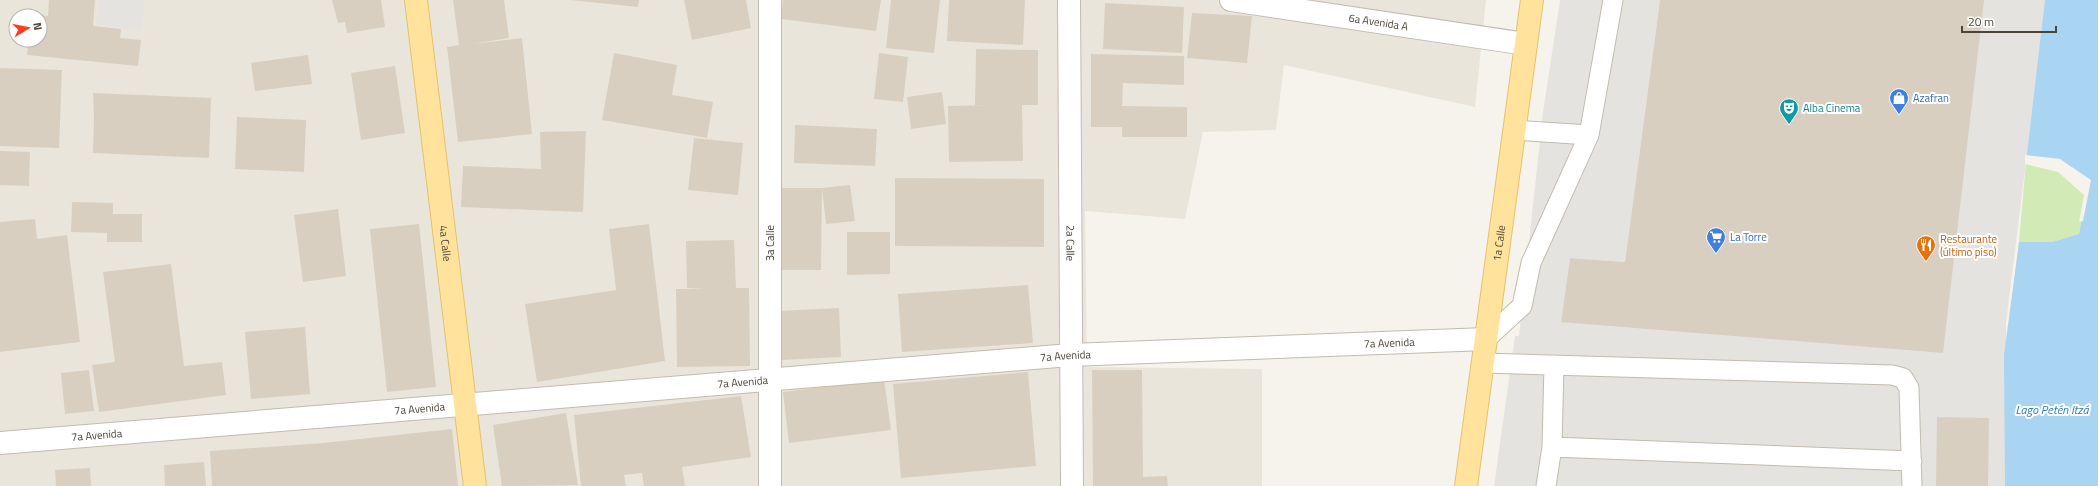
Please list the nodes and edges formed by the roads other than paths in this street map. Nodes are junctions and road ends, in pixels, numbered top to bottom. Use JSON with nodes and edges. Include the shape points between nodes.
{"nodes":[{"id":1,"x":416,"y":0,"type":"edge"},
{"id":2,"x":770,"y":0,"type":"edge"},
{"id":3,"x":1069,"y":0,"type":"edge"},
{"id":4,"x":1231,"y":0,"type":"edge"},
{"id":5,"x":1532,"y":0,"type":"edge"},
{"id":6,"x":1613,"y":0,"type":"edge"},
{"id":7,"x":1526,"y":44,"type":"junction"},
{"id":8,"x":1514,"y":130,"type":"junction"},
{"id":9,"x":1589,"y":135,"type":"junction"},
{"id":10,"x":1486,"y":339,"type":"junction"},
{"id":11,"x":1070,"y":355,"type":"junction"},
{"id":12,"x":1483,"y":363,"type":"junction"},
{"id":13,"x":1554,"y":365,"type":"junction"},
{"id":14,"x":769,"y":380,"type":"junction"},
{"id":15,"x":464,"y":405,"type":"junction"},
{"id":16,"x":0,"y":443,"type":"edge"},
{"id":17,"x":1552,"y":447,"type":"junction"},
{"id":18,"x":1912,"y":461,"type":"junction"},
{"id":19,"x":475,"y":486,"type":"edge"},
{"id":20,"x":770,"y":486,"type":"edge"},
{"id":21,"x":1072,"y":486,"type":"edge"},
{"id":22,"x":1466,"y":486,"type":"edge"},
{"id":23,"x":1546,"y":486,"type":"edge"},
{"id":24,"x":1912,"y":486,"type":"edge"}],
"edges":[{"from":1,"to":15,"type":"main road","name":"4a Calle"},
{"from":2,"to":14,"type":"street","name":"3a Calle"},
{"from":3,"to":11,"type":"street","name":"2a Calle"},
{"from":4,"to":7,"type":"street","name":"6a Avenida A"},
{"from":5,"to":7,"type":"main road","name":"1a Calle"},
{"from":6,"to":9,"type":"lane"},
{"from":7,"to":8,"type":"main road","name":"1a Calle"},
{"from":8,"to":9,"type":"lane"},
{"from":8,"to":10,"type":"main road","name":"1a Calle"},
{"from":9,"to":10,"type":"lane","via":[[1534,257],[1522,306]]},
{"from":10,"to":11,"type":"street","name":"7a Avenida"},
{"from":10,"to":12,"type":"main road","name":"1a Calle"},
{"from":11,"to":14,"type":"street","name":"7a Avenida"},
{"from":11,"to":21,"type":"street","name":"2a Calle"},
{"from":12,"to":13,"type":"lane"},
{"from":12,"to":22,"type":"main road","name":"1a Calle"},
{"from":13,"to":17,"type":"lane"},
{"from":13,"to":18,"type":"lane","via":[[1892,375],[1903,378],[1908,388]]},
{"from":14,"to":15,"type":"street","name":"7a Avenida"},
{"from":14,"to":20,"type":"street","name":"3a Calle"},
{"from":15,"to":16,"type":"street","name":"7a Avenida"},
{"from":15,"to":19,"type":"main road","name":"4a Calle"},
{"from":17,"to":18,"type":"lane"},
{"from":17,"to":23,"type":"lane"},
{"from":18,"to":24,"type":"lane"}]}
